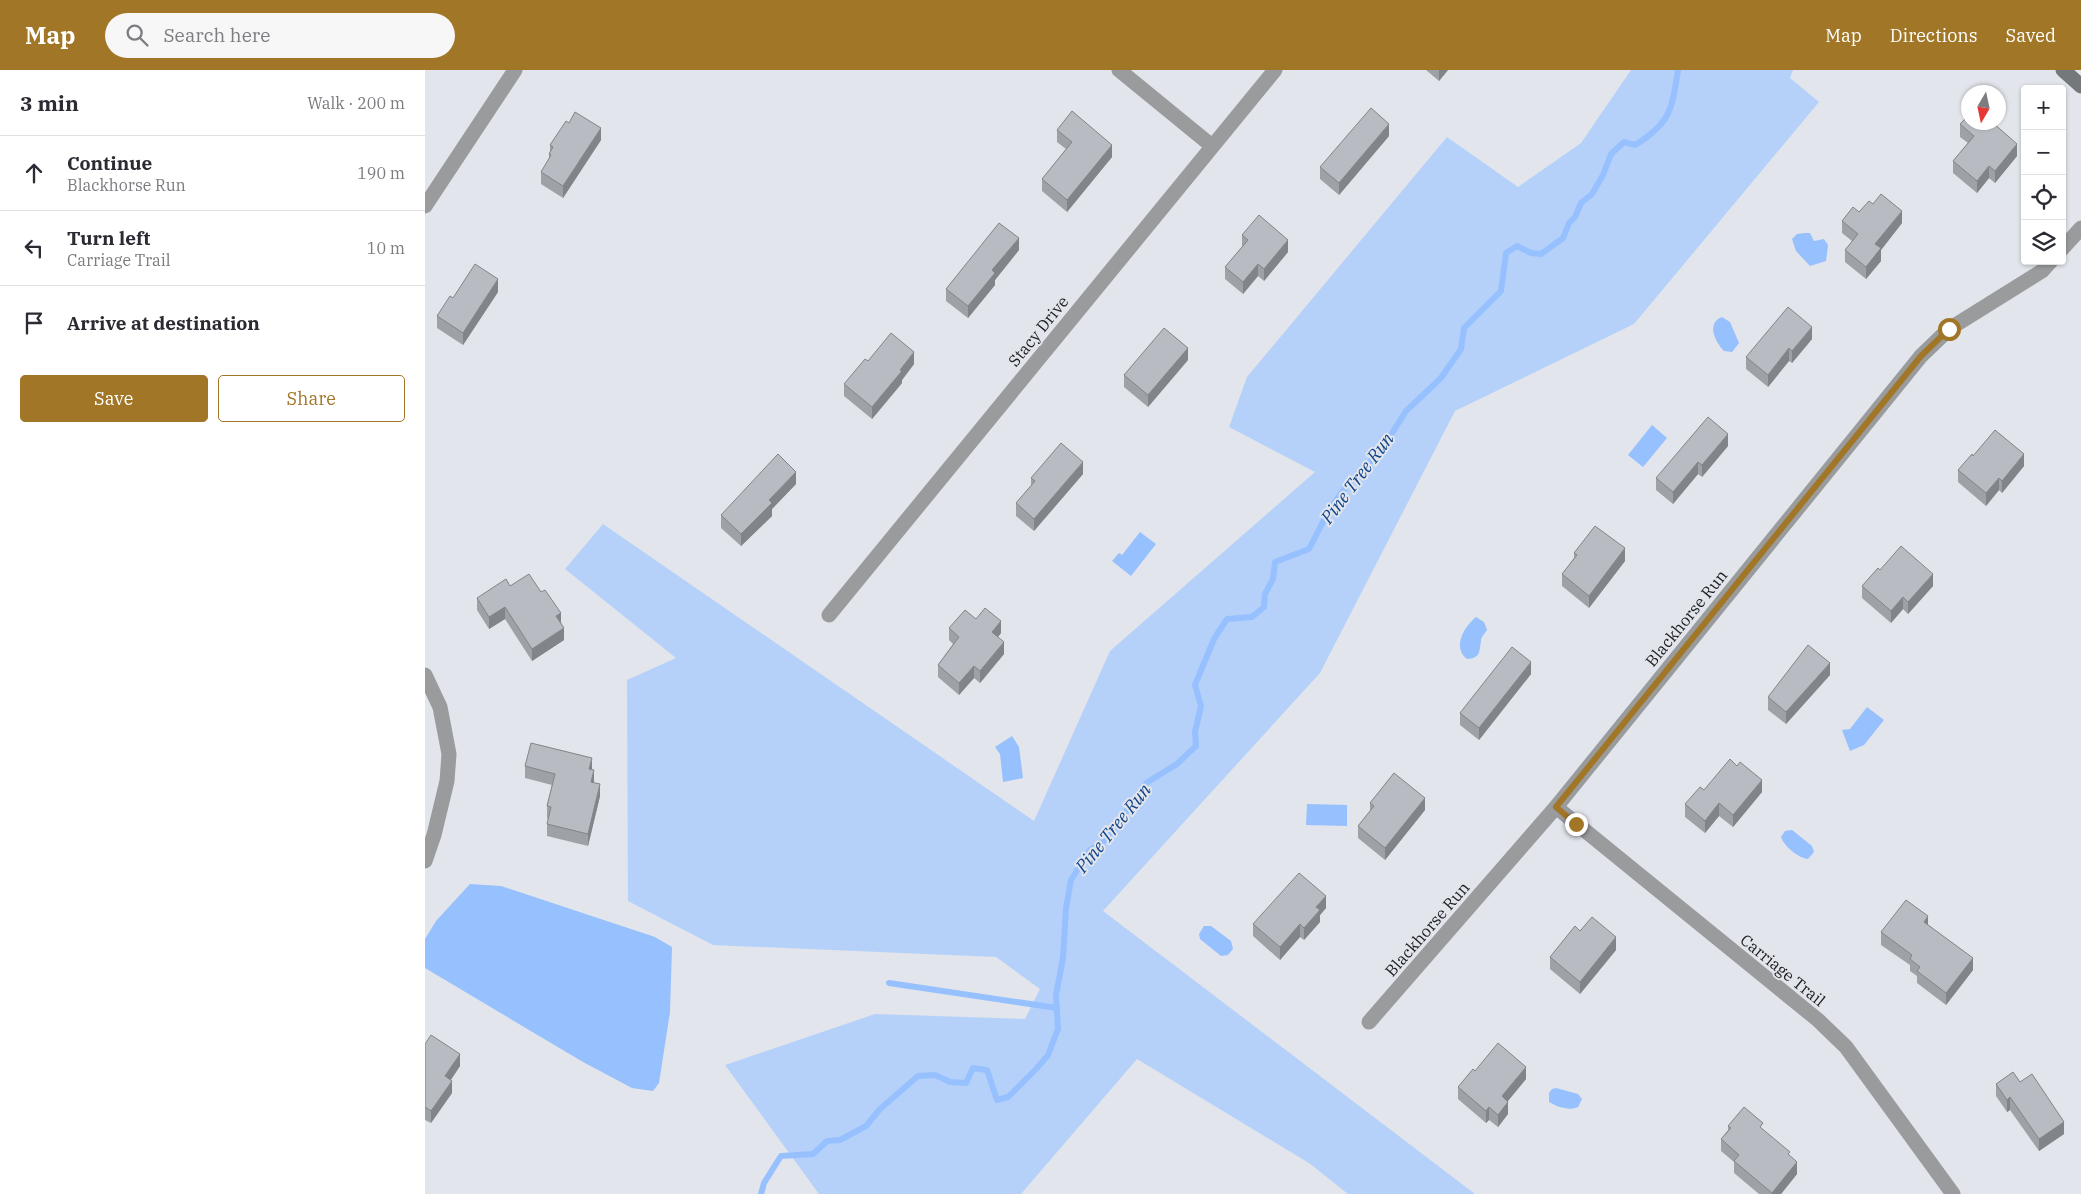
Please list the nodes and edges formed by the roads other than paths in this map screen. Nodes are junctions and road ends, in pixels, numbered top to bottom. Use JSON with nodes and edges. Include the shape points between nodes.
{"nodes":[{"id":1,"x":515,"y":70,"type":"edge"},
{"id":2,"x":1119,"y":70,"type":"edge"},
{"id":3,"x":1275,"y":70,"type":"edge"},
{"id":4,"x":2063,"y":70,"type":"edge"},
{"id":5,"x":2081,"y":86,"type":"edge"},
{"id":6,"x":1212,"y":146,"type":"junction"},
{"id":7,"x":425,"y":206,"type":"edge"},
{"id":8,"x":2081,"y":228,"type":"edge"},
{"id":9,"x":2066,"y":245,"type":"edge"},
{"id":10,"x":2047,"y":265,"type":"edge"},
{"id":11,"x":829,"y":615,"type":"dead end"},
{"id":12,"x":425,"y":675,"type":"edge"},
{"id":13,"x":1556,"y":807,"type":"junction"},
{"id":14,"x":425,"y":861,"type":"edge"},
{"id":15,"x":1369,"y":1022,"type":"dead end"},
{"id":16,"x":1953,"y":1194,"type":"edge"}],
"edges":[{"from":1,"to":7,"type":"street"},
{"from":2,"to":6,"type":"street"},
{"from":3,"to":6,"type":"street","name":"Stacy Drive"},
{"from":4,"to":5,"type":"street"},
{"from":6,"to":11,"type":"street","name":"Stacy Drive"},
{"from":8,"to":9,"type":"street"},
{"from":10,"to":13,"type":"street","name":"Blackhorse Run","via":[[1949,329],[1921,356]]},
{"from":12,"to":14,"type":"street","via":[[441,707],[449,754],[447,781],[435,835]]},
{"from":13,"to":15,"type":"street","name":"Blackhorse Run"},
{"from":13,"to":16,"type":"street","name":"Carriage Trail","via":[[1818,1020],[1846,1047]]}]}
